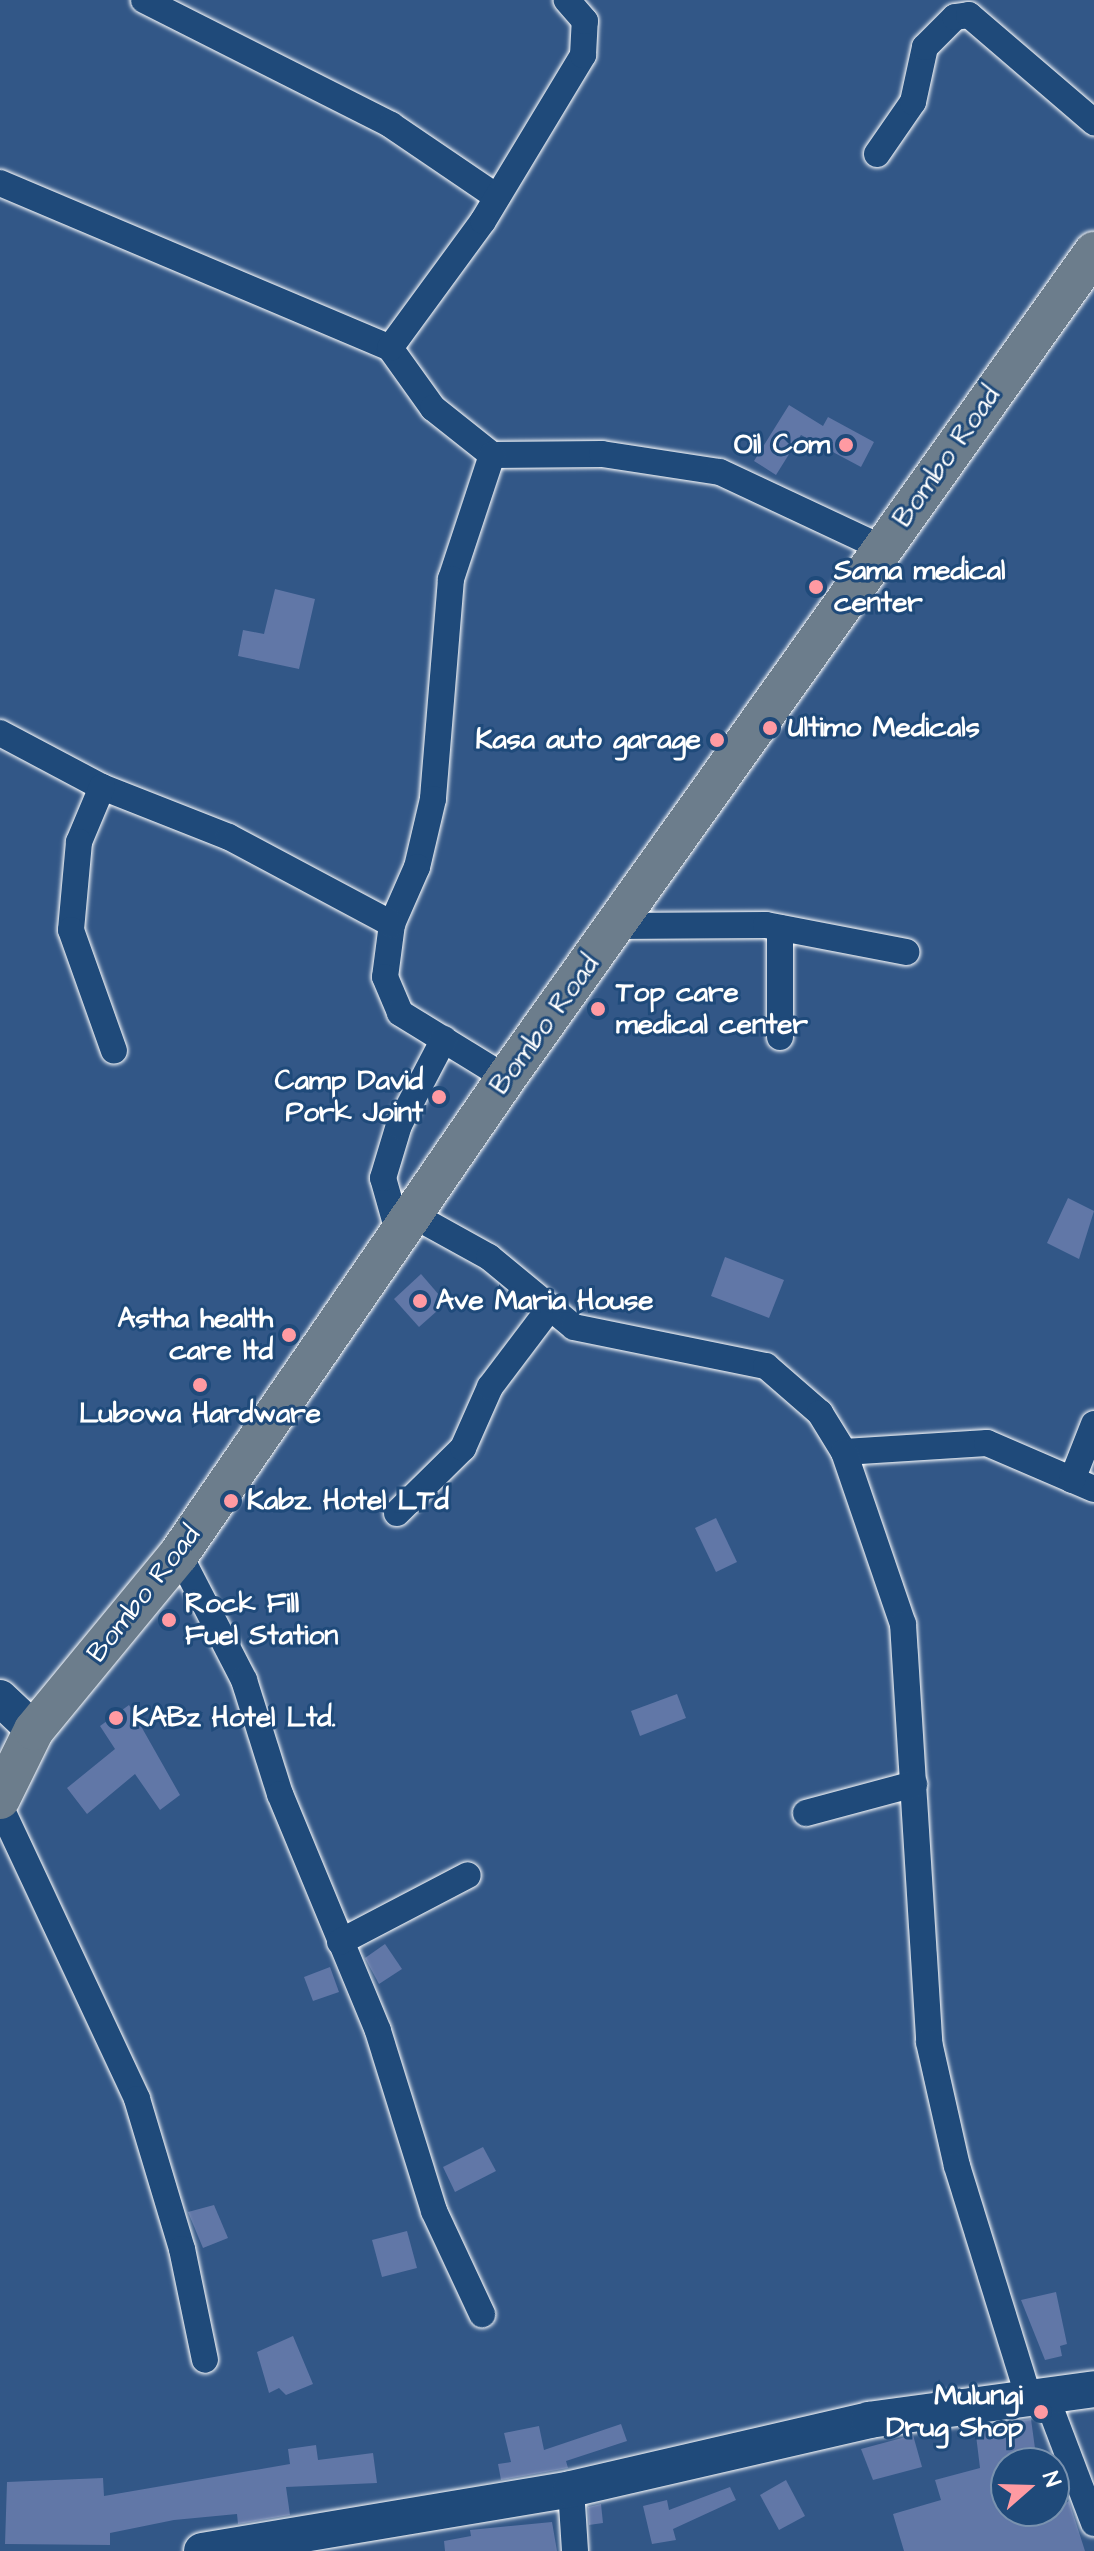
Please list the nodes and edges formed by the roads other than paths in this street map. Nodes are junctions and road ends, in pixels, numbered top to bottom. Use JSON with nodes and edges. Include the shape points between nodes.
{"nodes":[{"id":1,"x":144,"y":0,"type":"edge"},
{"id":2,"x":567,"y":0,"type":"edge"},
{"id":3,"x":1094,"y":122,"type":"edge"},
{"id":4,"x":877,"y":154,"type":"dead end"},
{"id":5,"x":0,"y":183,"type":"edge"},
{"id":6,"x":497,"y":197,"type":"junction"},
{"id":7,"x":1094,"y":252,"type":"edge"},
{"id":8,"x":390,"y":348,"type":"junction"},
{"id":9,"x":492,"y":455,"type":"junction"},
{"id":10,"x":882,"y":548,"type":"junction"},
{"id":11,"x":0,"y":733,"type":"edge"},
{"id":12,"x":102,"y":787,"type":"junction"},
{"id":13,"x":392,"y":924,"type":"junction"},
{"id":14,"x":616,"y":926,"type":"junction"},
{"id":15,"x":780,"y":928,"type":"junction"},
{"id":16,"x":906,"y":952,"type":"dead end"},
{"id":17,"x":780,"y":1037,"type":"dead end"},
{"id":18,"x":444,"y":1039,"type":"junction"},
{"id":19,"x":114,"y":1051,"type":"dead end"},
{"id":20,"x":506,"y":1078,"type":"junction"},
{"id":21,"x":406,"y":1223,"type":"junction"},
{"id":22,"x":549,"y":1309,"type":"junction"},
{"id":23,"x":1094,"y":1424,"type":"edge"},
{"id":24,"x":844,"y":1452,"type":"junction"},
{"id":25,"x":1083,"y":1484,"type":"edge"},
{"id":26,"x":397,"y":1513,"type":"dead end"},
{"id":27,"x":179,"y":1554,"type":"junction"},
{"id":28,"x":0,"y":1698,"type":"edge"},
{"id":29,"x":34,"y":1730,"type":"junction"},
{"id":30,"x":914,"y":1784,"type":"junction"},
{"id":31,"x":0,"y":1799,"type":"edge"},
{"id":32,"x":0,"y":1806,"type":"edge"},
{"id":33,"x":806,"y":1813,"type":"dead end"},
{"id":34,"x":468,"y":1875,"type":"dead end"},
{"id":35,"x":340,"y":1942,"type":"junction"},
{"id":36,"x":482,"y":2314,"type":"dead end"},
{"id":37,"x":205,"y":2360,"type":"dead end"},
{"id":38,"x":1094,"y":2389,"type":"edge"},
{"id":39,"x":1037,"y":2396,"type":"junction"},
{"id":40,"x":571,"y":2489,"type":"junction"},
{"id":41,"x":1094,"y":2523,"type":"edge"},
{"id":42,"x":202,"y":2551,"type":"edge"},
{"id":43,"x":575,"y":2551,"type":"edge"}],
"edges":[{"from":1,"to":6,"type":"street","via":[[391,125]]},
{"from":2,"to":6,"type":"street","via":[[585,21],[583,55]]},
{"from":3,"to":4,"type":"street","via":[[969,15],[955,17],[925,47],[913,102]]},
{"from":5,"to":8,"type":"street"},
{"from":6,"to":8,"type":"street"},
{"from":7,"to":10,"type":"main road","name":"Bombo Road"},
{"from":8,"to":9,"type":"street","via":[[433,408]]},
{"from":9,"to":10,"type":"street","via":[[602,454],[720,472]]},
{"from":9,"to":13,"type":"street","via":[[451,579],[433,799],[417,867]]},
{"from":10,"to":14,"type":"main road","name":"Bombo Road"},
{"from":11,"to":12,"type":"street"},
{"from":12,"to":13,"type":"street","via":[[229,837]]},
{"from":12,"to":19,"type":"street","via":[[79,842],[71,930]]},
{"from":13,"to":18,"type":"street","via":[[385,977],[391,1000],[413,1024]]},
{"from":14,"to":15,"type":"street"},
{"from":14,"to":20,"type":"main road","name":"Bombo Road"},
{"from":15,"to":16,"type":"street"},
{"from":15,"to":17,"type":"street"},
{"from":18,"to":20,"type":"street"},
{"from":18,"to":21,"type":"street","via":[[399,1125],[383,1178]]},
{"from":20,"to":21,"type":"main road","name":"Bombo Road"},
{"from":21,"to":22,"type":"street","via":[[489,1257]]},
{"from":21,"to":27,"type":"main road","name":"Bombo Road"},
{"from":22,"to":24,"type":"street","via":[[600,1337],[766,1366],[820,1413]]},
{"from":22,"to":26,"type":"street","via":[[490,1387],[463,1448]]},
{"from":23,"to":25,"type":"street"},
{"from":24,"to":25,"type":"street","via":[[987,1443]]},
{"from":24,"to":30,"type":"street","via":[[903,1624]]},
{"from":27,"to":29,"type":"main road","name":"Bombo Road"},
{"from":27,"to":35,"type":"street","via":[[244,1680]]},
{"from":28,"to":29,"type":"street"},
{"from":29,"to":31,"type":"main road","name":"Bombo Road"},
{"from":30,"to":33,"type":"street"},
{"from":30,"to":39,"type":"street","via":[[929,2042],[957,2166]]},
{"from":32,"to":37,"type":"street","via":[[137,2099],[182,2249]]},
{"from":34,"to":35,"type":"street"},
{"from":35,"to":36,"type":"street","via":[[378,2031],[434,2211]]},
{"from":38,"to":39,"type":"street"},
{"from":39,"to":40,"type":"street","via":[[869,2420]]},
{"from":39,"to":41,"type":"street"},
{"from":40,"to":42,"type":"street"},
{"from":40,"to":43,"type":"street"}]}
